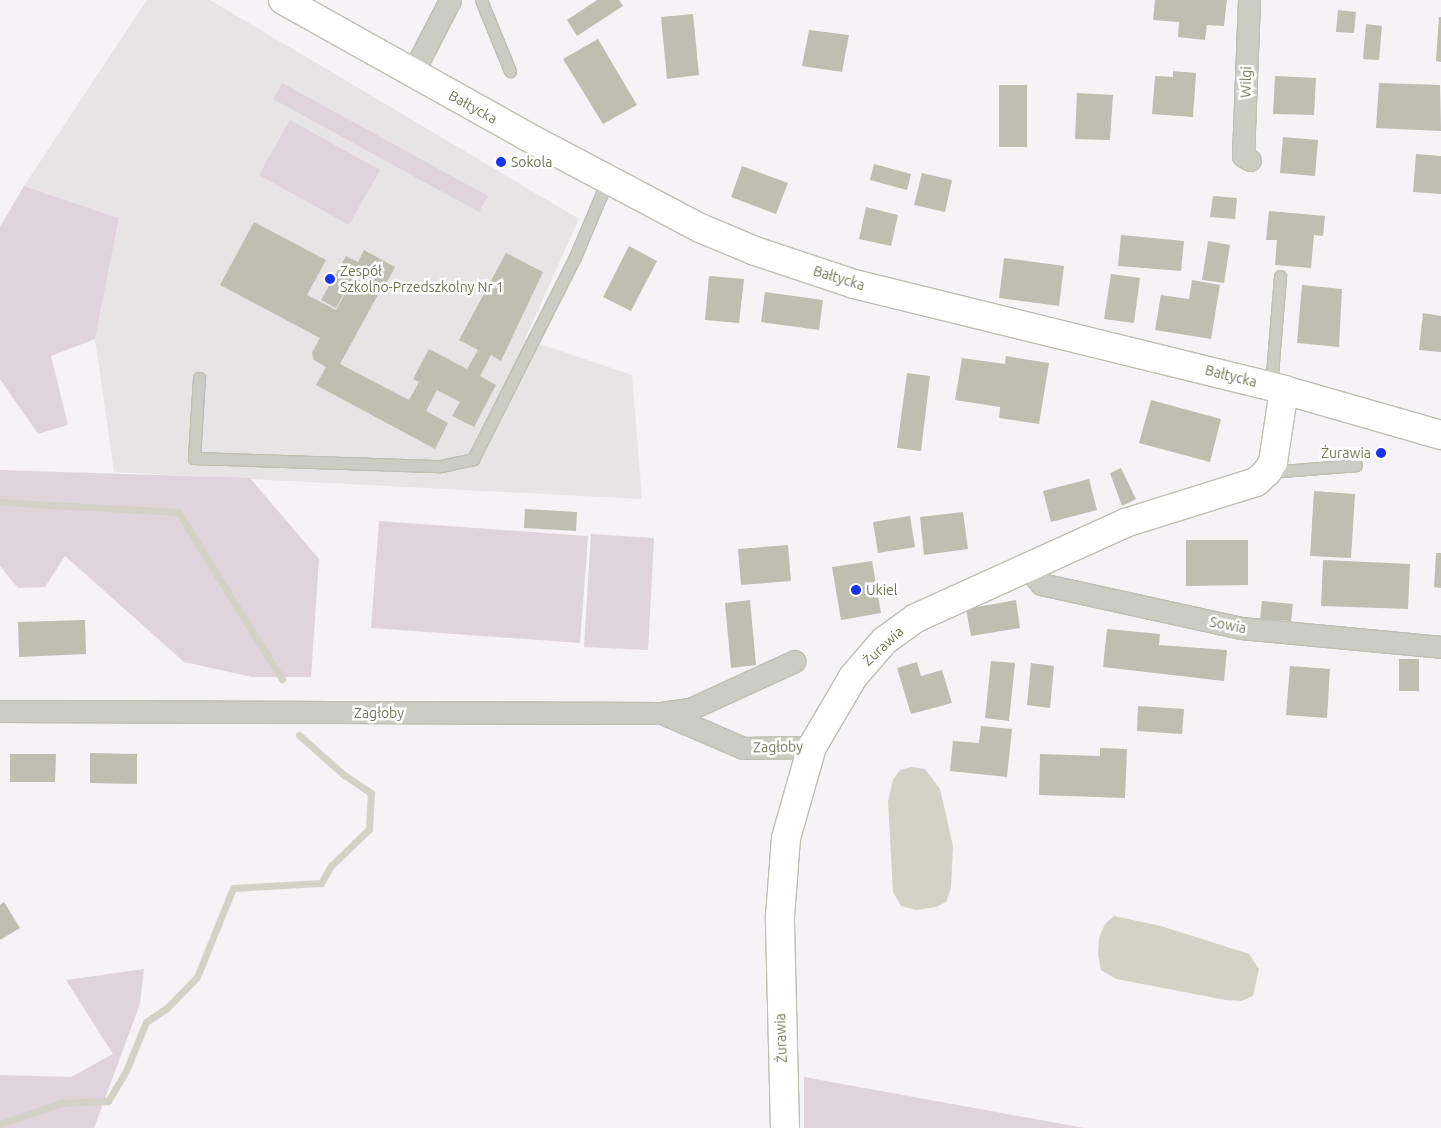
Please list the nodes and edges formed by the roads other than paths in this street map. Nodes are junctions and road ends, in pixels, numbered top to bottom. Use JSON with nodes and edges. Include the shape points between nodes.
{"nodes":[{"id":1,"x":283,"y":0,"type":"edge"},
{"id":2,"x":450,"y":0,"type":"edge"},
{"id":3,"x":481,"y":0,"type":"edge"},
{"id":4,"x":1249,"y":0,"type":"edge"},
{"id":5,"x":412,"y":72,"type":"junction"},
{"id":6,"x":510,"y":72,"type":"dead end"},
{"id":7,"x":1250,"y":160,"type":"dead end"},
{"id":8,"x":608,"y":180,"type":"junction"},
{"id":9,"x":1280,"y":276,"type":"dead end"},
{"id":10,"x":199,"y":378,"type":"dead end"},
{"id":11,"x":1278,"y":388,"type":"junction"},
{"id":12,"x":1441,"y":436,"type":"edge"},
{"id":13,"x":1356,"y":465,"type":"dead end"},
{"id":14,"x":1267,"y":472,"type":"junction"},
{"id":15,"x":1027,"y":566,"type":"junction"},
{"id":16,"x":1441,"y":647,"type":"edge"},
{"id":17,"x":795,"y":662,"type":"dead end"},
{"id":18,"x":0,"y":711,"type":"edge"},
{"id":19,"x":661,"y":713,"type":"junction"},
{"id":20,"x":812,"y":747,"type":"junction"},
{"id":21,"x":785,"y":1128,"type":"edge"}],
"edges":[{"from":1,"to":5,"type":"main road","name":"Bałtycka"},
{"from":2,"to":5,"type":"street"},
{"from":3,"to":6,"type":"lane"},
{"from":4,"to":7,"type":"street","name":"Wilgi","via":[[1243,156]]},
{"from":5,"to":8,"type":"main road","name":"Bałtycka"},
{"from":8,"to":10,"type":"lane","via":[[575,257],[472,459],[441,466],[194,458]]},
{"from":8,"to":11,"type":"main road","name":"Bałtycka","via":[[718,236],[845,281],[1096,346]]},
{"from":9,"to":11,"type":"lane"},
{"from":11,"to":12,"type":"main road","name":"Bałtycka"},
{"from":11,"to":14,"type":"main road","via":[[1274,455]]},
{"from":13,"to":14,"type":"lane"},
{"from":14,"to":15,"type":"main road","name":"Żurawia","via":[[1245,487],[1125,523]]},
{"from":15,"to":16,"type":"street","name":"Sowia","via":[[1041,584],[1241,628]]},
{"from":15,"to":20,"type":"main road","name":"Żurawia","via":[[916,618],[884,641],[853,677]]},
{"from":17,"to":19,"type":"street","name":"Zagłoby","via":[[690,709]]},
{"from":18,"to":19,"type":"street","name":"Zagłoby"},
{"from":19,"to":20,"type":"street","name":"Zagłoby","via":[[743,748]]},
{"from":20,"to":21,"type":"main road","name":"Żurawia","via":[[792,808],[781,870],[780,1031]]}]}
